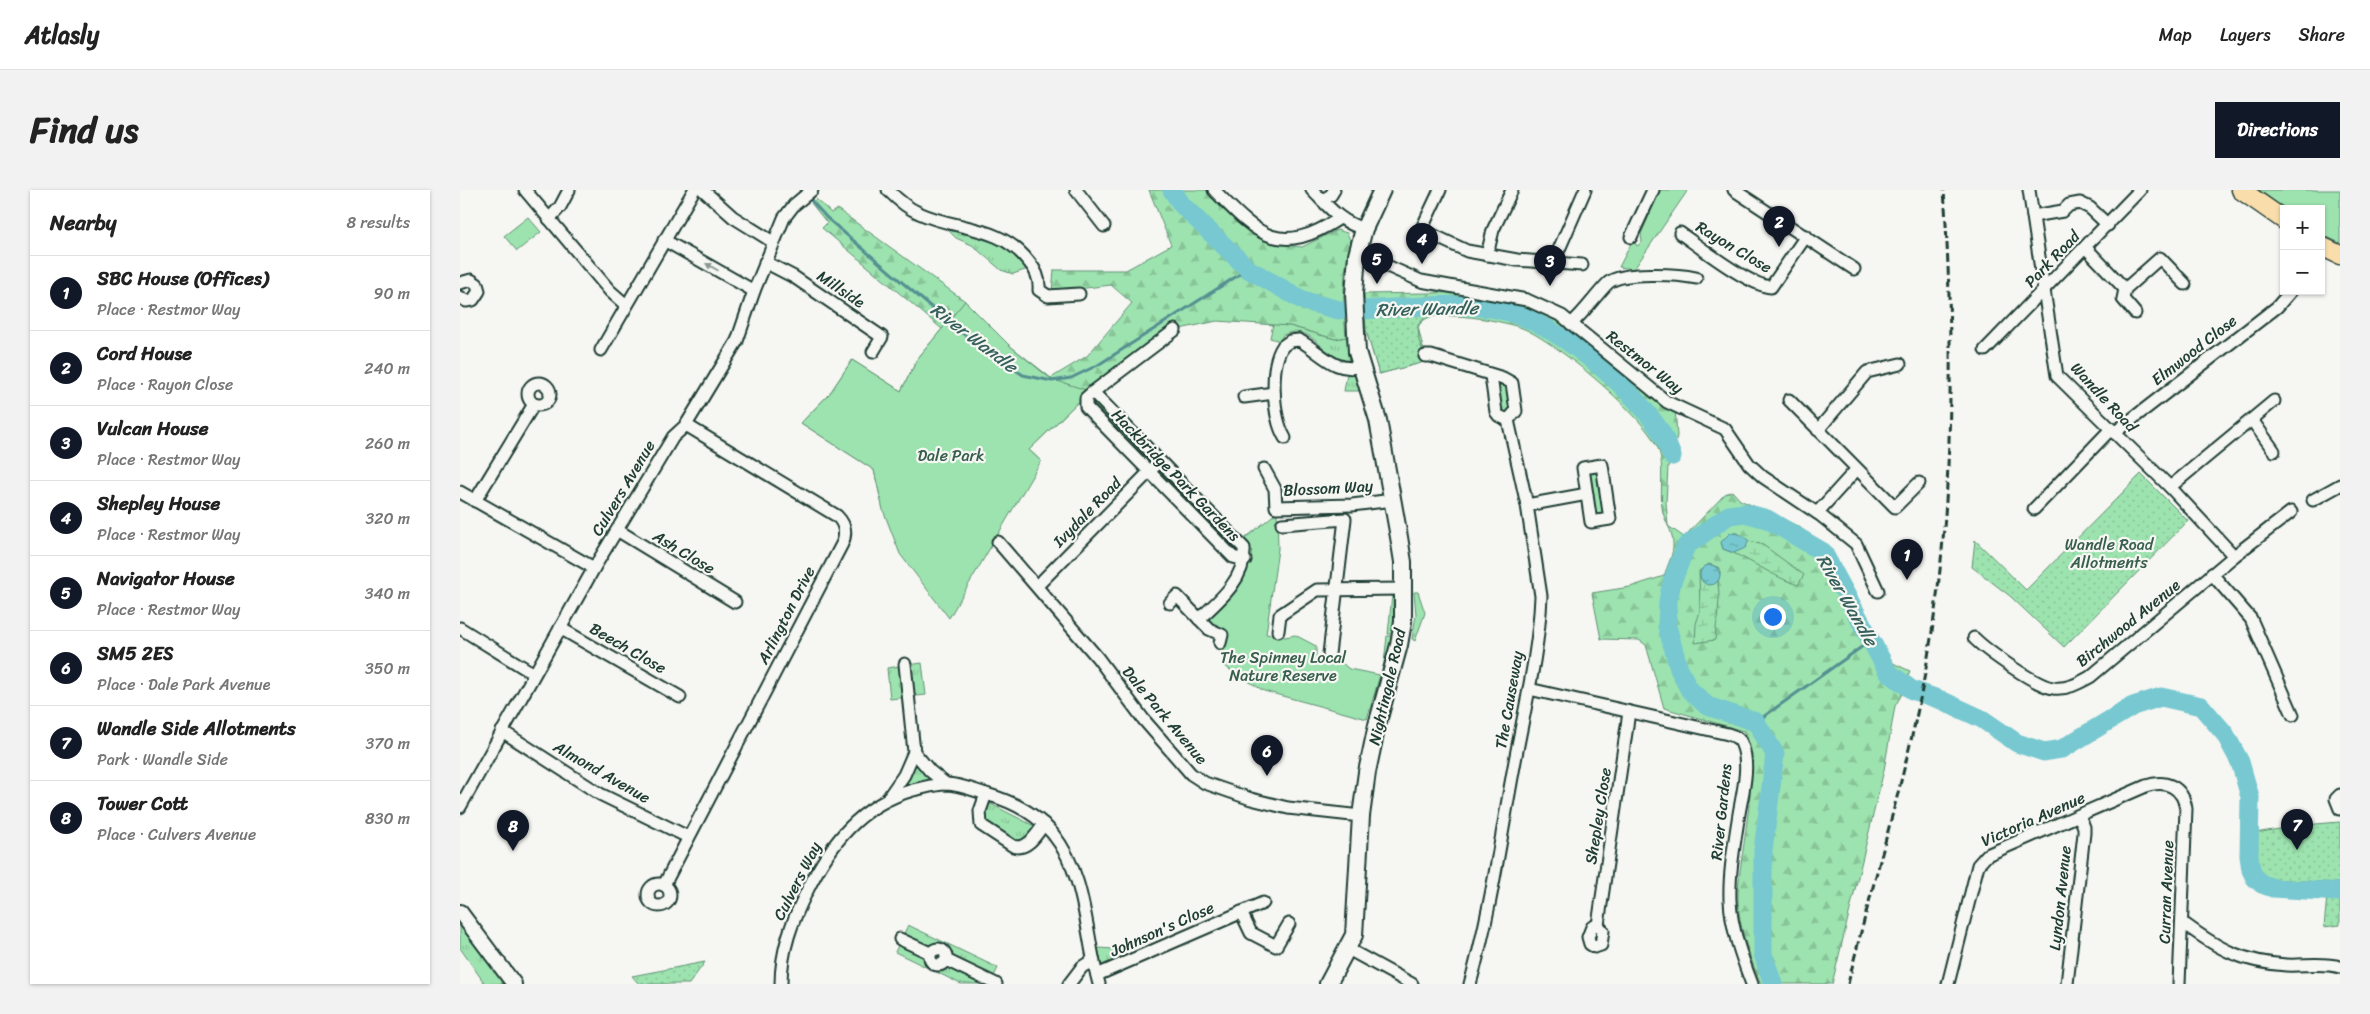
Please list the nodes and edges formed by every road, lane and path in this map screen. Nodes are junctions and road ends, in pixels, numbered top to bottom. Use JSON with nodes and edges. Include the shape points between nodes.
{"nodes":[{"id":1,"x":524,"y":190,"type":"edge"},
{"id":2,"x":569,"y":190,"type":"edge"},
{"id":3,"x":694,"y":190,"type":"edge"},
{"id":4,"x":704,"y":190,"type":"edge"},
{"id":5,"x":888,"y":190,"type":"edge"},
{"id":6,"x":1076,"y":190,"type":"edge"},
{"id":7,"x":1214,"y":190,"type":"edge"},
{"id":8,"x":1312,"y":190,"type":"edge"},
{"id":9,"x":1334,"y":190,"type":"edge"},
{"id":10,"x":1382,"y":190,"type":"edge"},
{"id":11,"x":1440,"y":190,"type":"edge"},
{"id":12,"x":1512,"y":190,"type":"edge"},
{"id":13,"x":1585,"y":190,"type":"edge"},
{"id":14,"x":1652,"y":190,"type":"edge"},
{"id":15,"x":1734,"y":190,"type":"edge"},
{"id":16,"x":2029,"y":190,"type":"edge"},
{"id":17,"x":2140,"y":190,"type":"edge"},
{"id":18,"x":2241,"y":190,"type":"edge"},
{"id":19,"x":811,"y":191,"type":"edge"},
{"id":20,"x":1322,"y":200,"type":"junction"},
{"id":21,"x":2032,"y":216,"type":"junction"},
{"id":22,"x":2280,"y":217,"type":"edge"},
{"id":23,"x":1340,"y":218,"type":"junction"},
{"id":24,"x":549,"y":219,"type":"junction"},
{"id":25,"x":2108,"y":225,"type":"junction"},
{"id":26,"x":1104,"y":226,"type":"dead end"},
{"id":27,"x":1364,"y":229,"type":"junction"},
{"id":28,"x":1422,"y":230,"type":"junction"},
{"id":29,"x":1680,"y":233,"type":"dead end"},
{"id":30,"x":1806,"y":236,"type":"junction"},
{"id":31,"x":1631,"y":237,"type":"dead end"},
{"id":32,"x":664,"y":240,"type":"junction"},
{"id":33,"x":773,"y":242,"type":"junction"},
{"id":34,"x":1415,"y":243,"type":"dead end"},
{"id":35,"x":2086,"y":248,"type":"junction"},
{"id":36,"x":2325,"y":249,"type":"edge"},
{"id":37,"x":1357,"y":255,"type":"junction"},
{"id":38,"x":1487,"y":255,"type":"junction"},
{"id":39,"x":2340,"y":255,"type":"edge"},
{"id":40,"x":765,"y":262,"type":"junction"},
{"id":41,"x":1553,"y":263,"type":"junction"},
{"id":42,"x":1582,"y":265,"type":"dead end"},
{"id":43,"x":1854,"y":269,"type":"dead end"},
{"id":44,"x":1696,"y":278,"type":"dead end"},
{"id":45,"x":460,"y":283,"type":"edge"},
{"id":46,"x":2185,"y":284,"type":"dead end"},
{"id":47,"x":2125,"y":289,"type":"junction"},
{"id":48,"x":754,"y":291,"type":"junction"},
{"id":49,"x":2043,"y":291,"type":"junction"},
{"id":50,"x":1079,"y":294,"type":"dead end"},
{"id":51,"x":2288,"y":295,"type":"edge"},
{"id":52,"x":461,"y":300,"type":"edge"},
{"id":53,"x":626,"y":305,"type":"junction"},
{"id":54,"x":2135,"y":313,"type":"dead end"},
{"id":55,"x":1572,"y":324,"type":"junction"},
{"id":56,"x":1175,"y":330,"type":"dead end"},
{"id":57,"x":601,"y":350,"type":"dead end"},
{"id":58,"x":1985,"y":350,"type":"dead end"},
{"id":59,"x":873,"y":352,"type":"dead end"},
{"id":60,"x":1426,"y":356,"type":"dead end"},
{"id":61,"x":1900,"y":364,"type":"dead end"},
{"id":62,"x":1361,"y":366,"type":"junction"},
{"id":63,"x":1491,"y":376,"type":"junction"},
{"id":64,"x":1093,"y":392,"type":"junction"},
{"id":65,"x":1274,"y":393,"type":"junction"},
{"id":66,"x":1244,"y":397,"type":"dead end"},
{"id":67,"x":1789,"y":400,"type":"dead end"},
{"id":68,"x":2274,"y":401,"type":"dead end"},
{"id":69,"x":534,"y":404,"type":"dead end"},
{"id":70,"x":1508,"y":420,"type":"junction"},
{"id":71,"x":2252,"y":420,"type":"junction"},
{"id":72,"x":686,"y":425,"type":"junction"},
{"id":73,"x":1818,"y":430,"type":"junction"},
{"id":74,"x":2113,"y":431,"type":"junction"},
{"id":75,"x":1285,"y":438,"type":"dead end"},
{"id":76,"x":2274,"y":450,"type":"dead end"},
{"id":77,"x":1160,"y":461,"type":"junction"},
{"id":78,"x":1264,"y":469,"type":"dead end"},
{"id":79,"x":1856,"y":470,"type":"junction"},
{"id":80,"x":1150,"y":472,"type":"junction"},
{"id":81,"x":1919,"y":483,"type":"dead end"},
{"id":82,"x":2340,"y":485,"type":"edge"},
{"id":83,"x":2170,"y":487,"type":"junction"},
{"id":84,"x":460,"y":492,"type":"edge"},
{"id":85,"x":1587,"y":494,"type":"junction"},
{"id":86,"x":1393,"y":500,"type":"junction"},
{"id":87,"x":2313,"y":500,"type":"dead end"},
{"id":88,"x":475,"y":501,"type":"junction"},
{"id":89,"x":1528,"y":505,"type":"junction"},
{"id":90,"x":2034,"y":509,"type":"dead end"},
{"id":91,"x":2291,"y":512,"type":"dead end"},
{"id":92,"x":1817,"y":513,"type":"junction"},
{"id":93,"x":1282,"y":524,"type":"dead end"},
{"id":94,"x":617,"y":530,"type":"junction"},
{"id":95,"x":998,"y":542,"type":"dead end"},
{"id":96,"x":2234,"y":556,"type":"junction"},
{"id":97,"x":1245,"y":560,"type":"junction"},
{"id":98,"x":594,"y":568,"type":"junction"},
{"id":99,"x":2212,"y":574,"type":"junction"},
{"id":100,"x":1037,"y":586,"type":"junction"},
{"id":101,"x":1338,"y":588,"type":"junction"},
{"id":102,"x":1403,"y":589,"type":"junction"},
{"id":103,"x":1878,"y":591,"type":"dead end"},
{"id":104,"x":735,"y":602,"type":"dead end"},
{"id":105,"x":1170,"y":603,"type":"dead end"},
{"id":106,"x":1199,"y":619,"type":"junction"},
{"id":107,"x":460,"y":628,"type":"edge"},
{"id":108,"x":560,"y":628,"type":"junction"},
{"id":109,"x":1278,"y":631,"type":"dead end"},
{"id":110,"x":1974,"y":638,"type":"dead end"},
{"id":111,"x":1220,"y":643,"type":"dead end"},
{"id":112,"x":1329,"y":654,"type":"dead end"},
{"id":113,"x":904,"y":664,"type":"dead end"},
{"id":114,"x":534,"y":674,"type":"junction"},
{"id":115,"x":1529,"y":689,"type":"junction"},
{"id":116,"x":680,"y":697,"type":"dead end"},
{"id":117,"x":1629,"y":712,"type":"junction"},
{"id":118,"x":2293,"y":715,"type":"dead end"},
{"id":119,"x":502,"y":731,"type":"junction"},
{"id":120,"x":914,"y":752,"type":"junction"},
{"id":121,"x":946,"y":784,"type":"junction"},
{"id":122,"x":986,"y":794,"type":"junction"},
{"id":123,"x":2340,"y":795,"type":"edge"},
{"id":124,"x":887,"y":799,"type":"junction"},
{"id":125,"x":2184,"y":800,"type":"joint"},
{"id":126,"x":460,"y":807,"type":"edge"},
{"id":127,"x":2340,"y":809,"type":"edge"},
{"id":128,"x":1362,"y":816,"type":"junction"},
{"id":129,"x":2079,"y":816,"type":"junction"},
{"id":130,"x":1044,"y":824,"type":"junction"},
{"id":131,"x":688,"y":837,"type":"junction"},
{"id":132,"x":664,"y":885,"type":"dead end"},
{"id":133,"x":1263,"y":903,"type":"dead end"},
{"id":134,"x":460,"y":912,"type":"edge"},
{"id":135,"x":1241,"y":912,"type":"junction"},
{"id":136,"x":1289,"y":924,"type":"dead end"},
{"id":137,"x":2182,"y":924,"type":"junction"},
{"id":138,"x":1598,"y":925,"type":"dead end"},
{"id":139,"x":2200,"y":935,"type":"junction"},
{"id":140,"x":900,"y":939,"type":"dead end"},
{"id":141,"x":2181,"y":945,"type":"junction"},
{"id":142,"x":1348,"y":949,"type":"junction"},
{"id":143,"x":1093,"y":960,"type":"junction"},
{"id":144,"x":2340,"y":967,"type":"edge"},
{"id":145,"x":1098,"y":980,"type":"edge"},
{"id":146,"x":514,"y":984,"type":"edge"},
{"id":147,"x":781,"y":984,"type":"edge"},
{"id":148,"x":996,"y":984,"type":"edge"},
{"id":149,"x":1069,"y":984,"type":"edge"},
{"id":150,"x":1328,"y":984,"type":"edge"},
{"id":151,"x":1412,"y":984,"type":"edge"},
{"id":152,"x":1470,"y":984,"type":"edge"},
{"id":153,"x":1752,"y":984,"type":"edge"},
{"id":154,"x":1948,"y":984,"type":"edge"},
{"id":155,"x":2067,"y":984,"type":"edge"},
{"id":156,"x":2179,"y":984,"type":"edge"}],
"edges":[{"from":1,"to":24,"type":"street"},
{"from":2,"to":24,"type":"street"},
{"from":3,"to":32,"type":"street"},
{"from":4,"to":33,"type":"street","via":[[733,218]]},
{"from":5,"to":50,"type":"street","via":[[918,213],[986,232],[1014,245],[1031,264],[1040,283],[1039,290],[1048,296]]},
{"from":6,"to":26,"type":"street"},
{"from":7,"to":23,"type":"street","via":[[1253,228],[1275,237],[1302,238]]},
{"from":8,"to":20,"type":"street"},
{"from":9,"to":20,"type":"street"},
{"from":10,"to":27,"type":"main road","name":"Nightingale Road"},
{"from":11,"to":28,"type":"street"},
{"from":12,"to":38,"type":"street","via":[[1493,230]]},
{"from":13,"to":41,"type":"street"},
{"from":14,"to":31,"type":"street"},
{"from":15,"to":30,"type":"street"},
{"from":16,"to":21,"type":"street","name":"Wandle Road"},
{"from":17,"to":25,"type":"street","name":"Park Road"},
{"from":18,"to":22,"type":"main road"},
{"from":19,"to":33,"type":"street","name":"Culvers Avenue","via":[[784,218]]},
{"from":20,"to":23,"type":"street"},
{"from":21,"to":25,"type":"street","via":[[2080,203]]},
{"from":21,"to":49,"type":"street","name":"Wandle Road"},
{"from":23,"to":27,"type":"street"},
{"from":24,"to":53,"type":"street","via":[[610,291]]},
{"from":25,"to":35,"type":"street","name":"Park Road"},
{"from":27,"to":37,"type":"main road","name":"Nightingale Road"},
{"from":28,"to":34,"type":"street"},
{"from":28,"to":38,"type":"street","via":[[1467,251]]},
{"from":29,"to":30,"type":"street","name":"Rayon Close","via":[[1714,258],[1771,287]]},
{"from":30,"to":43,"type":"street"},
{"from":48,"to":32,"type":"street","one_way":true},
{"from":32,"to":53,"type":"street"},
{"from":33,"to":40,"type":"street","name":"Culvers Avenue"},
{"from":35,"to":47,"type":"street"},
{"from":35,"to":49,"type":"street","name":"Park Road"},
{"from":36,"to":39,"type":"main road"},
{"from":37,"to":55,"type":"street","name":"Restmor Way","via":[[1421,281],[1527,300]]},
{"from":37,"to":62,"type":"main road","name":"Nightingale Road","via":[[1354,294],[1357,352]]},
{"from":38,"to":41,"type":"street"},
{"from":40,"to":48,"type":"street","name":"Culvers Avenue"},
{"from":40,"to":59,"type":"street","name":"Millside","via":[[783,270],[882,337]]},
{"from":41,"to":42,"type":"street"},
{"from":44,"to":55,"type":"street","via":[[1681,275],[1620,277],[1609,283]]},
{"from":45,"to":52,"type":"street","via":[[471,280],[478,287],[478,294],[473,300]]},
{"from":46,"to":47,"type":"street","via":[[2160,258]]},
{"from":47,"to":54,"type":"street","via":[[2123,299]]},
{"from":48,"to":72,"type":"street","name":"Culvers Avenue","via":[[737,341]]},
{"from":49,"to":58,"type":"street","name":"Park Road"},
{"from":49,"to":74,"type":"street","name":"Wandle Road","via":[[2057,376]]},
{"from":51,"to":74,"type":"street","name":"Elmwood Close","via":[[2277,307]]},
{"from":53,"to":57,"type":"street"},
{"from":55,"to":92,"type":"street","name":"Restmor Way","via":[[1667,402],[1725,429],[1762,477]]},
{"from":56,"to":64,"type":"street"},
{"from":60,"to":63,"type":"street","name":"The Causeway"},
{"from":61,"to":73,"type":"street","via":[[1868,372]]},
{"from":62,"to":65,"type":"street","via":[[1341,368],[1302,342],[1290,341],[1280,352]]},
{"from":62,"to":86,"type":"main road","name":"Nightingale Road","via":[[1378,420]]},
{"from":63,"to":70,"type":"street","name":"The Causeway","via":[[1496,412]]},
{"from":63,"to":70,"type":"street","name":"The Causeway","via":[[1512,383],[1516,411]]},
{"from":64,"to":77,"type":"street","name":"Hackbridge Park Gardens"},
{"from":64,"to":80,"type":"street","name":"Hackbridge Park Gardens","via":[[1086,398],[1086,407]]},
{"from":65,"to":66,"type":"street"},
{"from":65,"to":75,"type":"street","via":[[1280,430]]},
{"from":67,"to":73,"type":"street"},
{"from":68,"to":71,"type":"street"},
{"from":69,"to":88,"type":"street"},
{"from":70,"to":89,"type":"street","name":"The Causeway"},
{"from":71,"to":76,"type":"street"},
{"from":71,"to":83,"type":"street"},
{"from":72,"to":94,"type":"street","name":"Culvers Avenue","via":[[673,437]]},
{"from":72,"to":131,"type":"street","name":"Arlington Drive","via":[[837,516],[845,532],[842,544]]},
{"from":73,"to":79,"type":"street"},
{"from":74,"to":83,"type":"street","name":"Wandle Road"},
{"from":74,"to":90,"type":"street","name":"Elmwood Close"},
{"from":77,"to":80,"type":"street","name":"Ivydale Road"},
{"from":77,"to":97,"type":"street","name":"Hackbridge Park Gardens","via":[[1244,548]]},
{"from":78,"to":86,"type":"street","name":"Blossom Way","via":[[1275,489],[1276,507],[1352,505]]},
{"from":79,"to":81,"type":"street","via":[[1895,507]]},
{"from":79,"to":92,"type":"street"},
{"from":80,"to":97,"type":"street","name":"Hackbridge Park Gardens","via":[[1233,556]]},
{"from":80,"to":100,"type":"street","name":"Ivydale Road"},
{"from":82,"to":87,"type":"street"},
{"from":83,"to":96,"type":"street","name":"Wandle Road"},
{"from":84,"to":88,"type":"street"},
{"from":85,"to":85,"type":"street","via":[[1583,468],[1602,465],[1610,519],[1591,522]]},
{"from":85,"to":89,"type":"street"},
{"from":86,"to":102,"type":"main road","name":"Nightingale Road","via":[[1402,555]]},
{"from":88,"to":98,"type":"street"},
{"from":89,"to":115,"type":"street","name":"The Causeway","via":[[1541,596]]},
{"from":91,"to":96,"type":"street","name":"Birchwood Avenue"},
{"from":92,"to":103,"type":"street","name":"Restmor Way","via":[[1859,548]]},
{"from":93,"to":101,"type":"street","via":[[1345,519]]},
{"from":94,"to":98,"type":"street","name":"Culvers Avenue"},
{"from":94,"to":104,"type":"street","name":"Ash Close"},
{"from":95,"to":100,"type":"street","name":"Dale Park Avenue"},
{"from":96,"to":99,"type":"street","name":"Birchwood Avenue"},
{"from":97,"to":106,"type":"street","via":[[1233,584]]},
{"from":98,"to":108,"type":"street","name":"Culvers Avenue"},
{"from":99,"to":110,"type":"street","name":"Birchwood Avenue","via":[[2090,677],[2074,686],[2054,688],[2040,684],[1983,648]]},
{"from":99,"to":118,"type":"street","via":[[2251,619]]},
{"from":100,"to":128,"type":"street","name":"Dale Park Avenue","via":[[1164,745],[1198,780],[1288,808]]},
{"from":101,"to":102,"type":"street"},
{"from":101,"to":109,"type":"street","via":[[1317,590],[1280,615]]},
{"from":101,"to":112,"type":"street"},
{"from":102,"to":128,"type":"main road","name":"Nightingale Road","via":[[1401,636],[1377,725]]},
{"from":105,"to":106,"type":"street","via":[[1177,596]]},
{"from":106,"to":111,"type":"street","via":[[1222,635]]},
{"from":107,"to":114,"type":"street"},
{"from":108,"to":114,"type":"street","name":"Culvers Avenue"},
{"from":108,"to":116,"type":"street","name":"Beech Close"},
{"from":113,"to":120,"type":"street"},
{"from":114,"to":119,"type":"street","name":"Culvers Avenue"},
{"from":115,"to":117,"type":"street","name":"River Gardens"},
{"from":115,"to":152,"type":"street","name":"The Causeway","via":[[1484,935]]},
{"from":117,"to":138,"type":"street","name":"Shepley Close"},
{"from":117,"to":153,"type":"street","name":"River Gardens","via":[[1735,736],[1743,746],[1743,789],[1730,900],[1741,956]]},
{"from":119,"to":126,"type":"street","name":"Culvers Avenue"},
{"from":119,"to":131,"type":"street","name":"Almond Avenue","via":[[600,794]]},
{"from":120,"to":121,"type":"street"},
{"from":120,"to":124,"type":"street","via":[[904,776]]},
{"from":121,"to":122,"type":"street","name":"Culvers Way"},
{"from":121,"to":124,"type":"street","name":"Culvers Way","via":[[924,787]]},
{"from":122,"to":130,"type":"street","name":"Culvers Way","via":[[1014,804]]},
{"from":122,"to":130,"type":"street","via":[[979,823],[986,831],[1013,846],[1026,845]]},
{"from":123,"to":127,"type":"street","via":[[2336,799]]},
{"from":124,"to":147,"type":"street","name":"Culvers Way","via":[[847,828],[821,862],[787,936]]},
{"from":125,"to":129,"type":"street","name":"Victoria Avenue","via":[[2174,787],[2161,782]]},
{"from":125,"to":137,"type":"street","name":"Curran Avenue"},
{"from":128,"to":142,"type":"main road","name":"Nightingale Road","via":[[1354,934]]},
{"from":129,"to":154,"type":"street","name":"Victoria Avenue","via":[[1987,855],[1978,865]]},
{"from":129,"to":155,"type":"street","name":"Lyndon Avenue","via":[[2084,833]]},
{"from":130,"to":143,"type":"street","name":"Culvers Way","via":[[1062,847],[1076,878]]},
{"from":131,"to":132,"type":"street","name":"Arlington Drive"},
{"from":133,"to":135,"type":"street","name":"Johnson's Close"},
{"from":134,"to":146,"type":"street"},
{"from":135,"to":136,"type":"street","via":[[1251,934],[1276,946]]},
{"from":135,"to":145,"type":"street","name":"Johnson's Close"},
{"from":137,"to":139,"type":"street"},
{"from":137,"to":141,"type":"street","name":"Curran Avenue"},
{"from":139,"to":141,"type":"street","via":[[2198,939]]},
{"from":139,"to":144,"type":"street","via":[[2248,960]]},
{"from":140,"to":148,"type":"street","via":[[930,953],[940,948],[945,952],[946,960]]},
{"from":141,"to":156,"type":"street","name":"Curran Avenue"},
{"from":142,"to":150,"type":"main road","name":"Nightingale Road"},
{"from":142,"to":151,"type":"street"},
{"from":143,"to":145,"type":"street","name":"Culvers Way"},
{"from":143,"to":149,"type":"street","via":[[1082,967]]}]}
